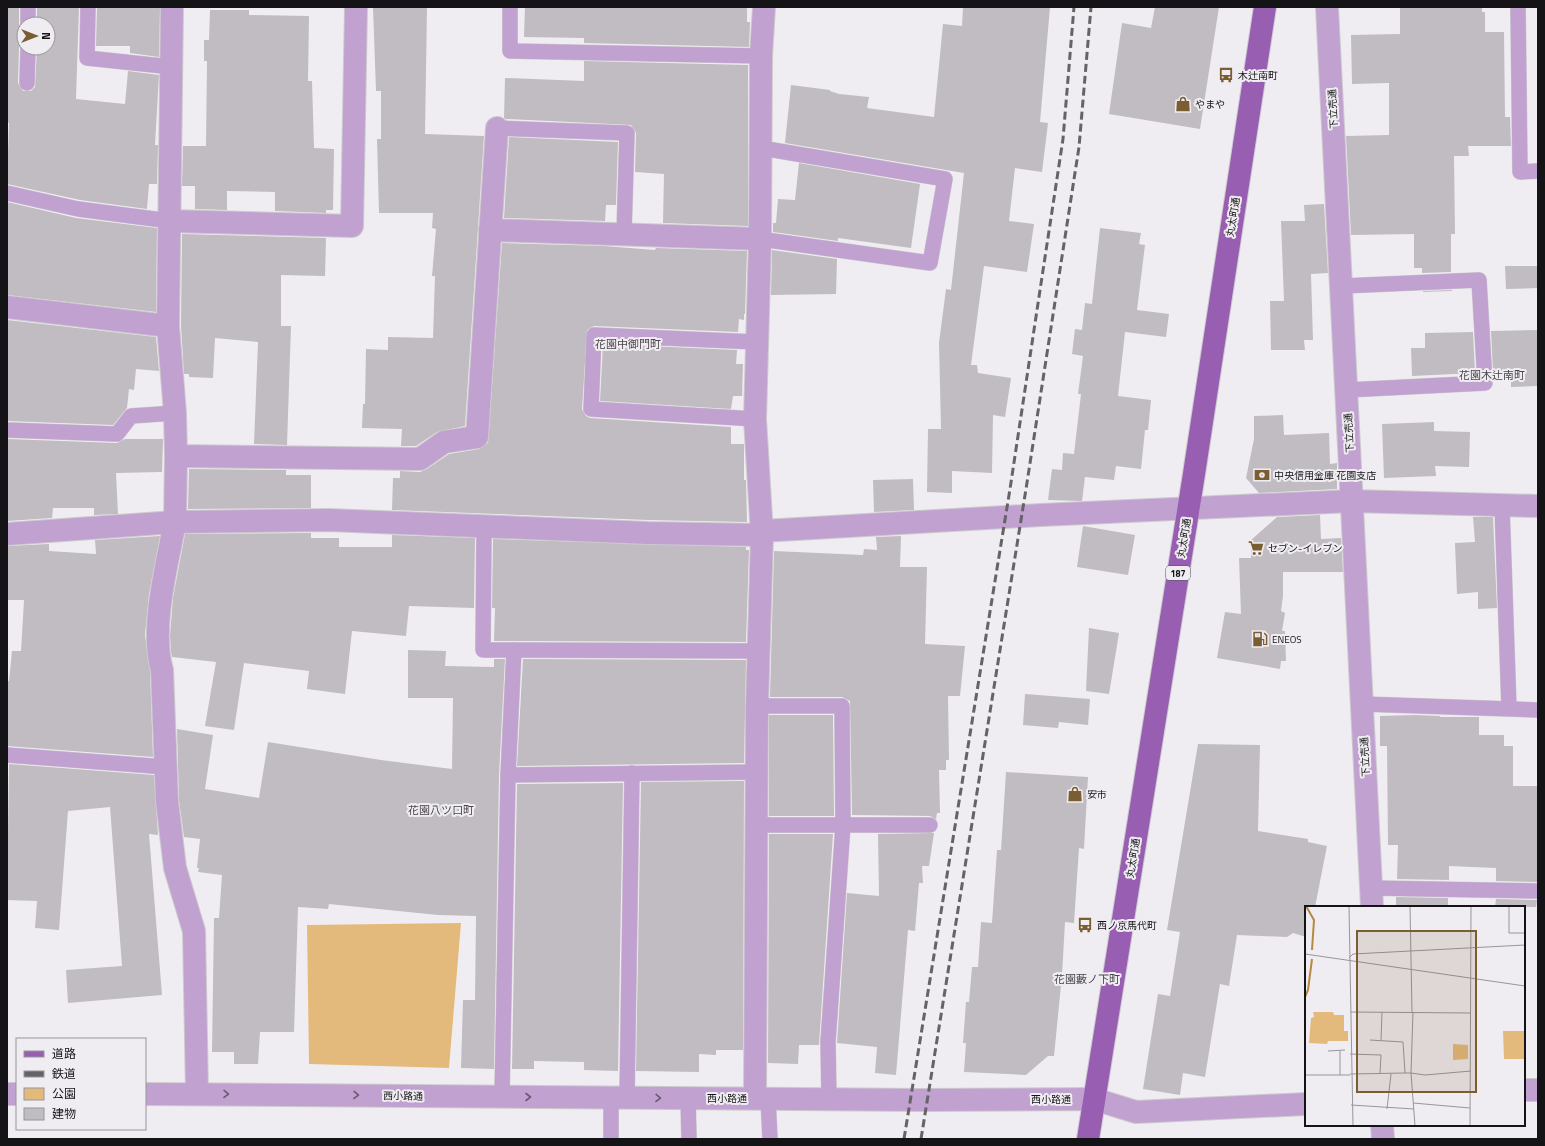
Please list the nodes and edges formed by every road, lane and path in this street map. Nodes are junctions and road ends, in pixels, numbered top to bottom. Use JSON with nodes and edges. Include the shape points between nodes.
{"nodes":[{"id":1,"x":88,"y":7,"type":"edge"},
{"id":2,"x":172,"y":7,"type":"edge"},
{"id":3,"x":356,"y":7,"type":"edge"},
{"id":4,"x":510,"y":7,"type":"edge"},
{"id":5,"x":764,"y":7,"type":"edge"},
{"id":6,"x":1265,"y":7,"type":"edge"},
{"id":7,"x":1327,"y":7,"type":"edge"},
{"id":8,"x":1518,"y":7,"type":"edge"},
{"id":9,"x":28,"y":56,"type":"edge"},
{"id":10,"x":761,"y":56,"type":"junction"},
{"id":11,"x":172,"y":67,"type":"junction"},
{"id":12,"x":27,"y":83,"type":"dead end"},
{"id":13,"x":497,"y":128,"type":"joint"},
{"id":14,"x":761,"y":148,"type":"junction"},
{"id":15,"x":1538,"y":172,"type":"edge"},
{"id":16,"x":7,"y":193,"type":"edge"},
{"id":17,"x":170,"y":221,"type":"junction"},
{"id":18,"x":490,"y":230,"type":"junction"},
{"id":19,"x":624,"y":234,"type":"junction"},
{"id":20,"x":760,"y":239,"type":"junction"},
{"id":21,"x":1342,"y":286,"type":"junction"},
{"id":22,"x":7,"y":307,"type":"edge"},
{"id":23,"x":168,"y":326,"type":"junction"},
{"id":24,"x":757,"y":342,"type":"junction"},
{"id":25,"x":1347,"y":390,"type":"junction"},
{"id":26,"x":175,"y":413,"type":"junction"},
{"id":27,"x":755,"y":419,"type":"junction"},
{"id":28,"x":7,"y":430,"type":"edge"},
{"id":29,"x":176,"y":456,"type":"junction"},
{"id":30,"x":1352,"y":501,"type":"junction"},
{"id":31,"x":1502,"y":506,"type":"junction"},
{"id":32,"x":1538,"y":506,"type":"edge"},
{"id":33,"x":1188,"y":509,"type":"junction"},
{"id":34,"x":175,"y":522,"type":"junction"},
{"id":35,"x":484,"y":525,"type":"junction"},
{"id":36,"x":762,"y":533,"type":"junction"},
{"id":37,"x":7,"y":534,"type":"edge"},
{"id":38,"x":514,"y":650,"type":"junction"},
{"id":39,"x":759,"y":651,"type":"junction"},
{"id":40,"x":1362,"y":704,"type":"junction"},
{"id":41,"x":757,"y":706,"type":"junction"},
{"id":42,"x":1509,"y":708,"type":"junction"},
{"id":43,"x":1538,"y":710,"type":"edge"},
{"id":44,"x":7,"y":755,"type":"edge"},
{"id":45,"x":166,"y":767,"type":"junction"},
{"id":46,"x":757,"y":772,"type":"junction"},
{"id":47,"x":632,"y":773,"type":"junction"},
{"id":48,"x":508,"y":775,"type":"junction"},
{"id":49,"x":757,"y":825,"type":"junction"},
{"id":50,"x":930,"y":825,"type":"dead end"},
{"id":51,"x":843,"y":826,"type":"junction"},
{"id":52,"x":1538,"y":892,"type":"edge"},
{"id":53,"x":1371,"y":897,"type":"edge"},
{"id":54,"x":1525,"y":1090,"type":"edge"},
{"id":55,"x":1538,"y":1090,"type":"edge"},
{"id":56,"x":197,"y":1093,"type":"junction"},
{"id":57,"x":146,"y":1094,"type":"edge"},
{"id":58,"x":502,"y":1097,"type":"junction"},
{"id":59,"x":619,"y":1097,"type":"junction"},
{"id":60,"x":688,"y":1098,"type":"junction"},
{"id":61,"x":761,"y":1098,"type":"junction"},
{"id":62,"x":829,"y":1099,"type":"junction"},
{"id":63,"x":1094,"y":1099,"type":"junction"},
{"id":64,"x":1305,"y":1104,"type":"edge"},
{"id":65,"x":1382,"y":1126,"type":"edge"},
{"id":66,"x":611,"y":1139,"type":"edge"},
{"id":67,"x":689,"y":1139,"type":"edge"},
{"id":68,"x":770,"y":1139,"type":"edge"},
{"id":69,"x":1088,"y":1139,"type":"edge"},
{"id":70,"x":1383,"y":1139,"type":"edge"}],
"edges":[{"from":1,"to":11,"type":"lane","via":[[88,58]]},
{"from":2,"to":11,"type":"street"},
{"from":3,"to":17,"type":"street","via":[[352,226]]},
{"from":4,"to":10,"type":"lane","via":[[510,51]]},
{"from":5,"to":10,"type":"street"},
{"from":6,"to":33,"type":"main road","name":"丸太町通","number":"187"},
{"from":7,"to":21,"type":"street","name":"下立売通"},
{"from":8,"to":15,"type":"lane","via":[[1520,172]]},
{"from":9,"to":12,"type":"lane"},
{"from":10,"to":14,"type":"street"},
{"from":11,"to":17,"type":"street"},
{"from":13,"to":18,"type":"street"},
{"from":13,"to":19,"type":"lane","via":[[628,133]]},
{"from":14,"to":20,"type":"street"},
{"from":14,"to":20,"type":"lane","via":[[944,179],[930,263]]},
{"from":16,"to":17,"type":"lane","via":[[78,209]]},
{"from":17,"to":23,"type":"street"},
{"from":18,"to":19,"type":"street"},
{"from":18,"to":29,"type":"street","via":[[477,437],[444,442],[420,459]]},
{"from":19,"to":20,"type":"street"},
{"from":20,"to":24,"type":"street"},
{"from":21,"to":25,"type":"street","name":"下立売通"},
{"from":21,"to":25,"type":"lane","via":[[1479,280],[1485,383]]},
{"from":22,"to":23,"type":"street"},
{"from":23,"to":26,"type":"street"},
{"from":24,"to":27,"type":"street"},
{"from":24,"to":27,"type":"lane","via":[[594,335],[591,409]]},
{"from":25,"to":30,"type":"street","name":"下立売通"},
{"from":26,"to":28,"type":"lane","via":[[132,416],[117,434]]},
{"from":26,"to":29,"type":"street"},
{"from":27,"to":36,"type":"street"},
{"from":29,"to":34,"type":"street"},
{"from":30,"to":31,"type":"street"},
{"from":30,"to":33,"type":"street"},
{"from":30,"to":40,"type":"street","name":"下立売通"},
{"from":31,"to":32,"type":"street"},
{"from":31,"to":42,"type":"lane"},
{"from":33,"to":36,"type":"street","via":[[1040,515]]},
{"from":33,"to":63,"type":"main road","name":"丸太町通","number":"187"},
{"from":34,"to":35,"type":"street","via":[[329,520]]},
{"from":34,"to":37,"type":"street"},
{"from":34,"to":45,"type":"street","via":[[160,601],[158,654],[162,670]]},
{"from":35,"to":36,"type":"street","via":[[648,533]]},
{"from":35,"to":38,"type":"lane","via":[[483,650]]},
{"from":36,"to":39,"type":"street"},
{"from":38,"to":39,"type":"lane"},
{"from":38,"to":48,"type":"lane"},
{"from":39,"to":41,"type":"street"},
{"from":40,"to":42,"type":"lane"},
{"from":40,"to":53,"type":"street","name":"下立売通"},
{"from":41,"to":46,"type":"street"},
{"from":41,"to":51,"type":"lane","via":[[842,706]]},
{"from":42,"to":43,"type":"lane"},
{"from":44,"to":45,"type":"lane"},
{"from":45,"to":56,"type":"street","via":[[167,801],[175,868],[194,931]]},
{"from":46,"to":47,"type":"lane"},
{"from":46,"to":49,"type":"street"},
{"from":47,"to":48,"type":"lane"},
{"from":47,"to":59,"type":"lane"},
{"from":48,"to":58,"type":"lane"},
{"from":49,"to":51,"type":"lane"},
{"from":49,"to":61,"type":"street"},
{"from":50,"to":51,"type":"lane"},
{"from":51,"to":62,"type":"lane","via":[[828,1042]]},
{"from":52,"to":53,"type":"lane"},
{"from":54,"to":55,"type":"street"},
{"from":56,"to":57,"type":"street","name":"西小路通"},
{"from":56,"to":58,"type":"street","name":"西小路通","one_way":true},
{"from":58,"to":59,"type":"street","name":"西小路通","one_way":true},
{"from":59,"to":60,"type":"street","name":"西小路通","one_way":true},
{"from":59,"to":66,"type":"lane"},
{"from":60,"to":61,"type":"street","name":"西小路通"},
{"from":60,"to":67,"type":"lane"},
{"from":61,"to":62,"type":"street","name":"西小路通"},
{"from":61,"to":68,"type":"lane"},
{"from":62,"to":63,"type":"street","name":"西小路通"},
{"from":63,"to":64,"type":"street","name":"西小路通","via":[[1136,1112]]},
{"from":63,"to":69,"type":"main road","name":"丸太町通","number":"187"},
{"from":65,"to":70,"type":"street"}]}
